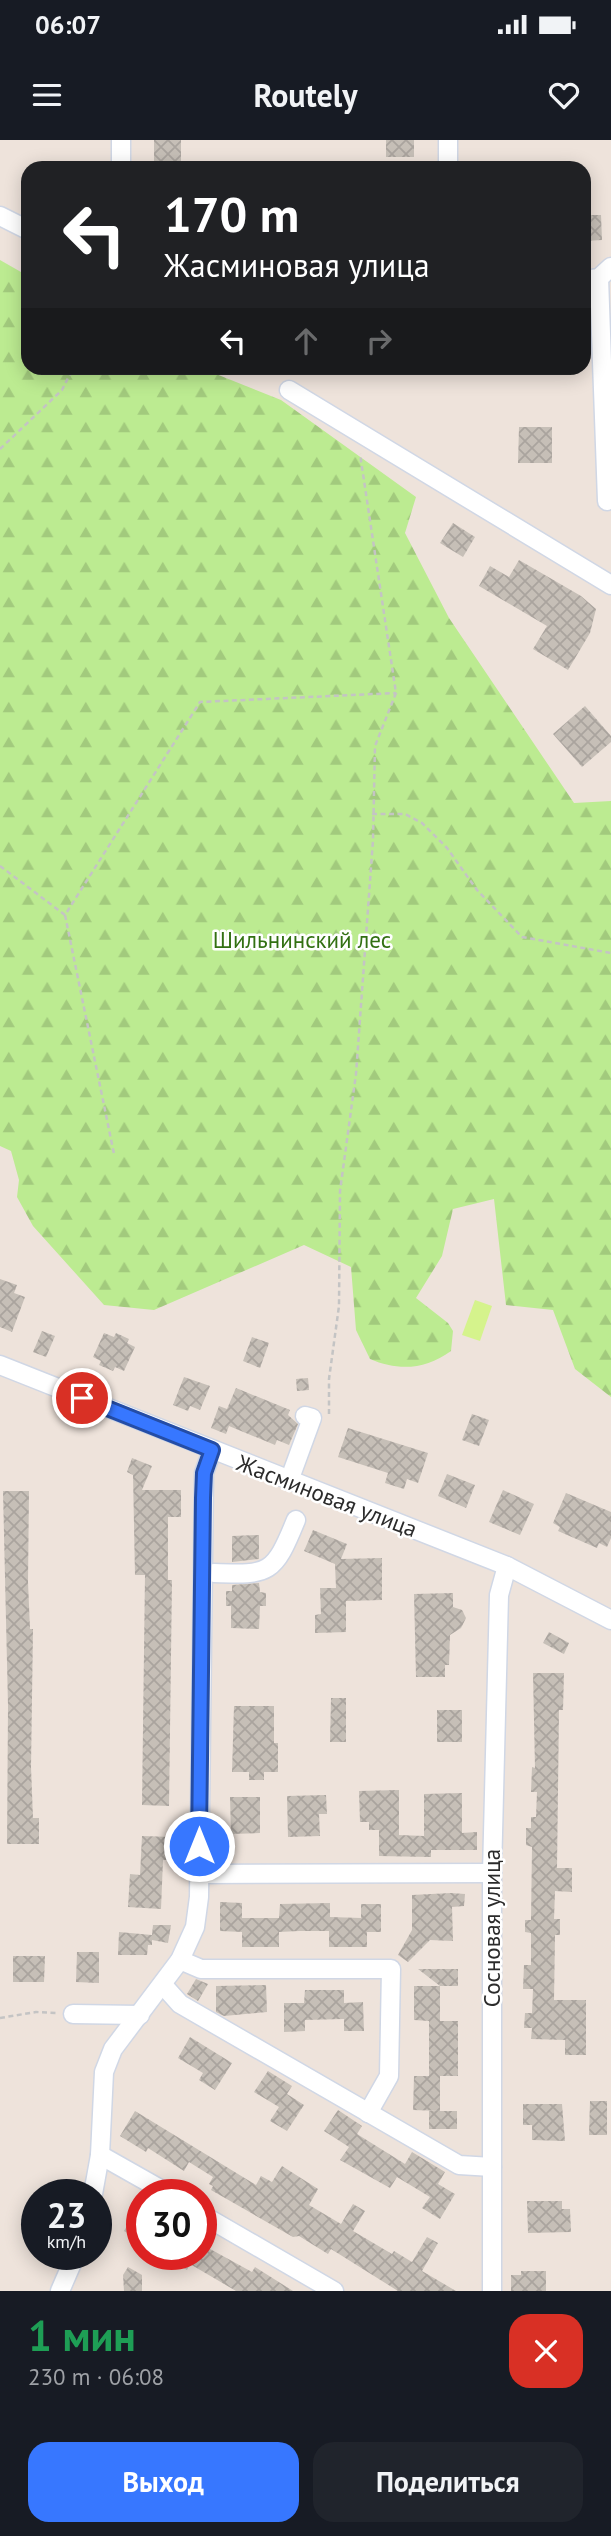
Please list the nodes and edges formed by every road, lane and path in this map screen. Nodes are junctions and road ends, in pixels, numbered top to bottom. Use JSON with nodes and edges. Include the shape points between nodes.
{"nodes":[{"id":1,"x":121,"y":140,"type":"edge"},
{"id":2,"x":448,"y":140,"type":"edge"},
{"id":3,"x":121,"y":161,"type":"edge"},
{"id":4,"x":448,"y":161,"type":"edge"},
{"id":5,"x":0,"y":216,"type":"edge"},
{"id":6,"x":21,"y":226,"type":"edge"},
{"id":7,"x":598,"y":275,"type":"edge"},
{"id":8,"x":70,"y":375,"type":"edge"},
{"id":9,"x":289,"y":390,"type":"dead end"},
{"id":10,"x":356,"y":429,"type":"junction"},
{"id":11,"x":0,"y":449,"type":"edge"},
{"id":12,"x":607,"y":501,"type":"dead end"},
{"id":13,"x":611,"y":585,"type":"edge"},
{"id":14,"x":396,"y":693,"type":"junction"},
{"id":15,"x":372,"y":814,"type":"junction"},
{"id":16,"x":0,"y":866,"type":"edge"},
{"id":17,"x":65,"y":915,"type":"junction"},
{"id":18,"x":611,"y":953,"type":"edge"},
{"id":19,"x":114,"y":1154,"type":"dead end"},
{"id":20,"x":0,"y":1365,"type":"edge"},
{"id":21,"x":305,"y":1416,"type":"dead end"},
{"id":22,"x":327,"y":1423,"type":"dead end"},
{"id":23,"x":212,"y":1450,"type":"junction"},
{"id":24,"x":289,"y":1481,"type":"junction"},
{"id":25,"x":296,"y":1520,"type":"dead end"},
{"id":26,"x":507,"y":1566,"type":"junction"},
{"id":27,"x":214,"y":1573,"type":"dead end"},
{"id":28,"x":611,"y":1620,"type":"edge"},
{"id":29,"x":492,"y":1873,"type":"junction"},
{"id":30,"x":199,"y":1874,"type":"junction"},
{"id":31,"x":180,"y":1959,"type":"junction"},
{"id":32,"x":163,"y":1985,"type":"junction"},
{"id":33,"x":73,"y":2014,"type":"joint"},
{"id":34,"x":140,"y":2015,"type":"junction"},
{"id":35,"x":0,"y":2018,"type":"edge"},
{"id":36,"x":368,"y":2113,"type":"junction"},
{"id":37,"x":100,"y":2155,"type":"junction"},
{"id":38,"x":492,"y":2167,"type":"junction"},
{"id":39,"x":96,"y":2179,"type":"edge"},
{"id":40,"x":142,"y":2179,"type":"edge"},
{"id":41,"x":217,"y":2223,"type":"edge"},
{"id":42,"x":69,"y":2270,"type":"edge"},
{"id":43,"x":60,"y":2291,"type":"edge"},
{"id":44,"x":334,"y":2291,"type":"edge"},
{"id":45,"x":492,"y":2291,"type":"edge"}],
"edges":[{"from":1,"to":3,"type":"street"},
{"from":2,"to":4,"type":"street"},
{"from":5,"to":6,"type":"street"},
{"from":7,"to":12,"type":"street"},
{"from":8,"to":11,"type":"path","via":[[62,390]]},
{"from":9,"to":10,"type":"street"},
{"from":10,"to":13,"type":"street"},
{"from":10,"to":14,"type":"path"},
{"from":14,"to":15,"type":"path","via":[[375,746]]},
{"from":14,"to":17,"type":"path","via":[[200,702]]},
{"from":15,"to":18,"type":"path","via":[[405,814],[422,823],[522,937]]},
{"from":15,"to":22,"type":"path","via":[[356,1074],[340,1191],[339,1306]]},
{"from":16,"to":17,"type":"path"},
{"from":17,"to":19,"type":"path"},
{"from":20,"to":23,"type":"street","name":"Жасминовая улица"},
{"from":21,"to":24,"type":"street","via":[[312,1418]]},
{"from":23,"to":24,"type":"street","name":"Жасминовая улица"},
{"from":23,"to":30,"type":"street","via":[[204,1485]]},
{"from":24,"to":26,"type":"street","name":"Жасминовая улица"},
{"from":25,"to":27,"type":"street","via":[[285,1547],[266,1571]]},
{"from":26,"to":28,"type":"street","name":"Жасминовая улица"},
{"from":26,"to":29,"type":"street","name":"Сосновая улица","via":[[499,1595]]},
{"from":29,"to":30,"type":"street"},
{"from":29,"to":38,"type":"street","name":"Сосновая улица"},
{"from":30,"to":31,"type":"street","via":[[195,1927]]},
{"from":31,"to":32,"type":"street"},
{"from":31,"to":36,"type":"street","via":[[201,1969],[391,1969],[389,2076]]},
{"from":32,"to":34,"type":"street"},
{"from":32,"to":36,"type":"street","via":[[180,2004]]},
{"from":33,"to":34,"type":"street"},
{"from":33,"to":35,"type":"path","via":[[36,2012]]},
{"from":34,"to":37,"type":"street","via":[[113,2049],[104,2072]]},
{"from":36,"to":38,"type":"street","via":[[459,2165]]},
{"from":37,"to":39,"type":"street"},
{"from":37,"to":40,"type":"street"},
{"from":38,"to":45,"type":"street","name":"Сосновая улица"},
{"from":41,"to":44,"type":"street"},
{"from":42,"to":43,"type":"street"}]}
